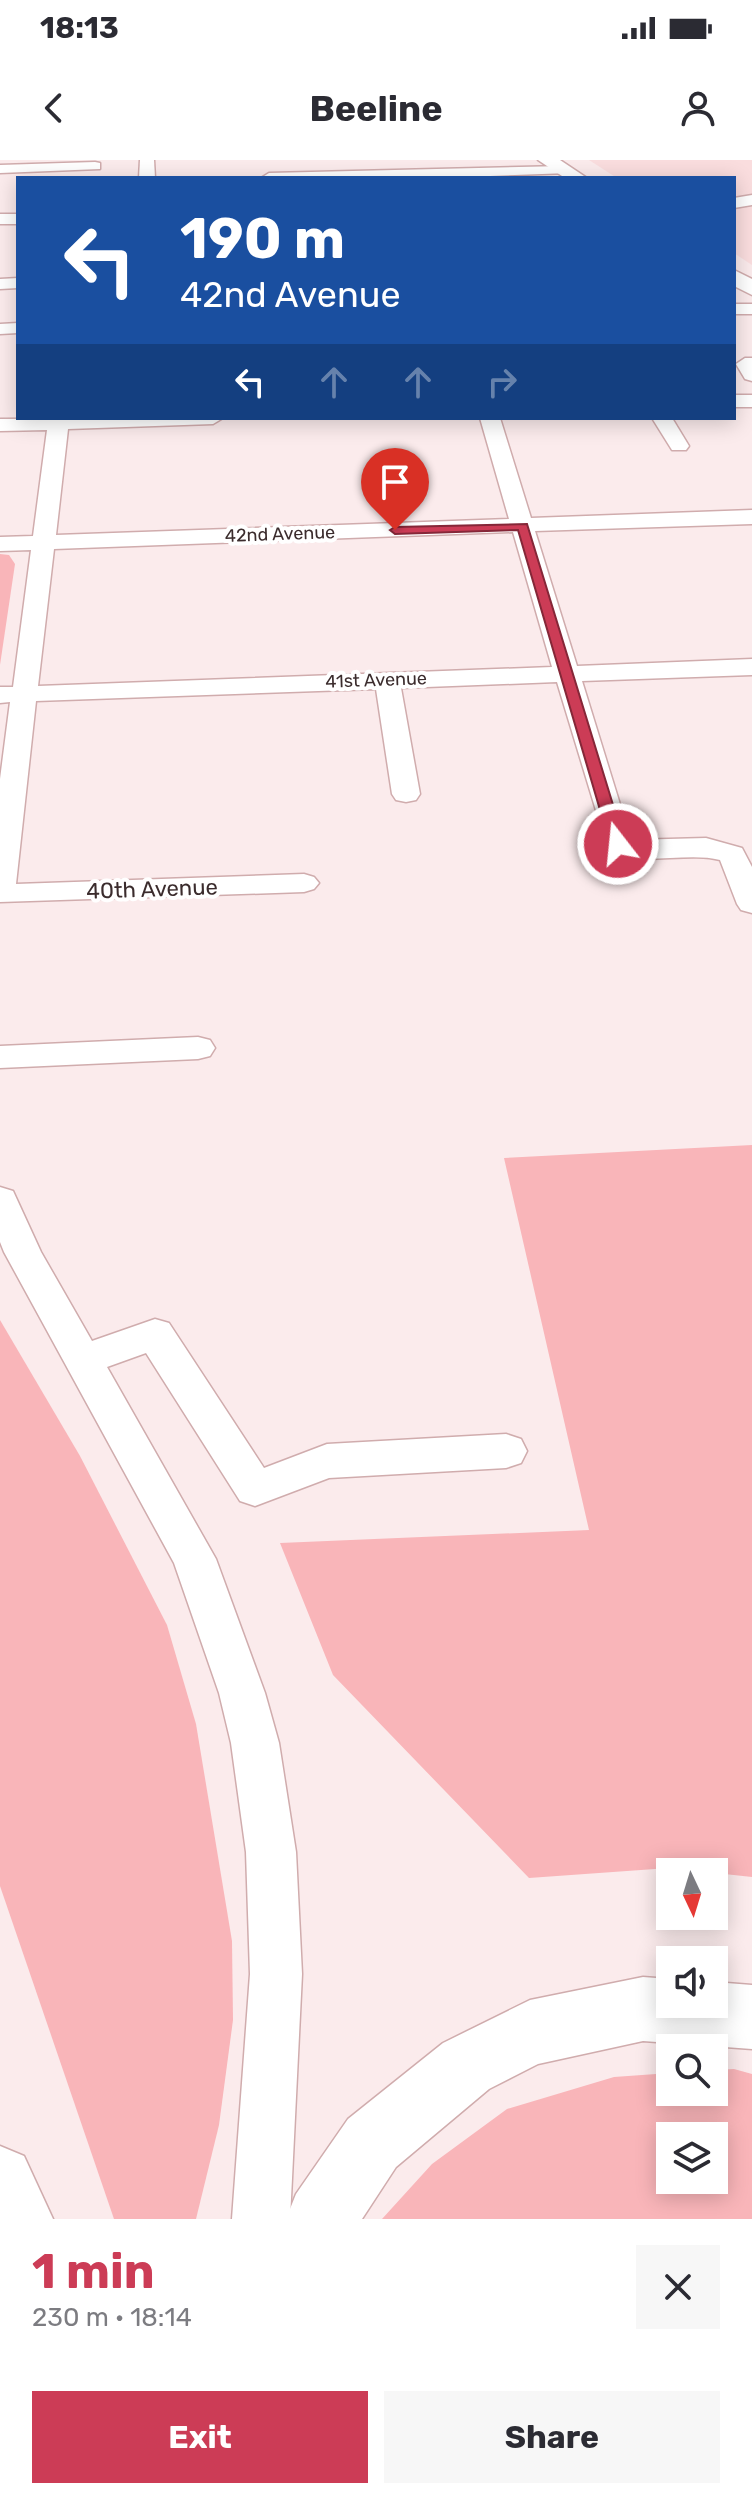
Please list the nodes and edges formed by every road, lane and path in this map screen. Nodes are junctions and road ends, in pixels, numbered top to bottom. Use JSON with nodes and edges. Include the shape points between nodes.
{"nodes":[{"id":1,"x":508,"y":166,"type":"edge"},
{"id":2,"x":442,"y":167,"type":"edge"},
{"id":3,"x":565,"y":167,"type":"edge"},
{"id":4,"x":95,"y":168,"type":"edge"},
{"id":5,"x":0,"y":169,"type":"edge"},
{"id":6,"x":300,"y":176,"type":"edge"},
{"id":7,"x":594,"y":176,"type":"edge"},
{"id":8,"x":752,"y":364,"type":"edge"},
{"id":9,"x":752,"y":375,"type":"edge"},
{"id":10,"x":110,"y":420,"type":"edge"},
{"id":11,"x":491,"y":420,"type":"edge"},
{"id":12,"x":663,"y":420,"type":"edge"},
{"id":13,"x":59,"y":421,"type":"edge"},
{"id":14,"x":0,"y":425,"type":"edge"},
{"id":15,"x":679,"y":446,"type":"dead end"},
{"id":16,"x":752,"y":517,"type":"edge"},
{"id":17,"x":523,"y":526,"type":"junction"},
{"id":18,"x":44,"y":542,"type":"junction"},
{"id":19,"x":0,"y":544,"type":"edge"},
{"id":20,"x":752,"y":667,"type":"edge"},
{"id":21,"x":569,"y":673,"type":"junction"},
{"id":22,"x":387,"y":680,"type":"junction"},
{"id":23,"x":13,"y":694,"type":"edge"},
{"id":24,"x":406,"y":794,"type":"dead end"},
{"id":25,"x":304,"y":883,"type":"dead end"},
{"id":26,"x":0,"y":891,"type":"edge"},
{"id":27,"x":752,"y":904,"type":"edge"},
{"id":28,"x":198,"y":1048,"type":"dead end"},
{"id":29,"x":0,"y":1057,"type":"edge"},
{"id":30,"x":0,"y":1200,"type":"edge"},
{"id":31,"x":85,"y":1359,"type":"junction"},
{"id":32,"x":506,"y":1451,"type":"dead end"},
{"id":33,"x":752,"y":2017,"type":"edge"},
{"id":34,"x":0,"y":2180,"type":"edge"},
{"id":35,"x":18,"y":2219,"type":"edge"},
{"id":36,"x":261,"y":2219,"type":"edge"},
{"id":37,"x":321,"y":2219,"type":"edge"}],
"edges":[{"from":1,"to":2,"type":"street"},
{"from":1,"to":3,"type":"street"},
{"from":2,"to":6,"type":"street"},
{"from":3,"to":7,"type":"main road"},
{"from":4,"to":5,"type":"street"},
{"from":8,"to":9,"type":"street","via":[[745,364]]},
{"from":10,"to":13,"type":"street"},
{"from":11,"to":17,"type":"street"},
{"from":12,"to":15,"type":"street"},
{"from":13,"to":14,"type":"street"},
{"from":13,"to":18,"type":"street"},
{"from":16,"to":17,"type":"street","name":"42nd Avenue"},
{"from":17,"to":18,"type":"street","name":"42nd Avenue"},
{"from":17,"to":21,"type":"street"},
{"from":18,"to":19,"type":"street","name":"42nd Avenue"},
{"from":18,"to":23,"type":"street"},
{"from":20,"to":21,"type":"street","name":"41st Avenue"},
{"from":21,"to":22,"type":"street","name":"41st Avenue"},
{"from":21,"to":27,"type":"street","via":[[618,844],[625,849],[706,847],[732,854]]},
{"from":22,"to":23,"type":"street","name":"41st Avenue"},
{"from":22,"to":24,"type":"street"},
{"from":23,"to":26,"type":"street"},
{"from":25,"to":26,"type":"street","name":"40th Avenue"},
{"from":28,"to":29,"type":"street"},
{"from":30,"to":31,"type":"street","via":[[23,1252]]},
{"from":31,"to":32,"type":"street","via":[[155,1334],[255,1489],[327,1461]]},
{"from":31,"to":36,"type":"street","via":[[194,1559],[255,1743],[271,1852],[276,1974]]},
{"from":33,"to":37,"type":"main road","via":[[643,2009],[530,2033],[466,2066],[392,2125],[372,2143]]},
{"from":34,"to":35,"type":"main road"}]}
